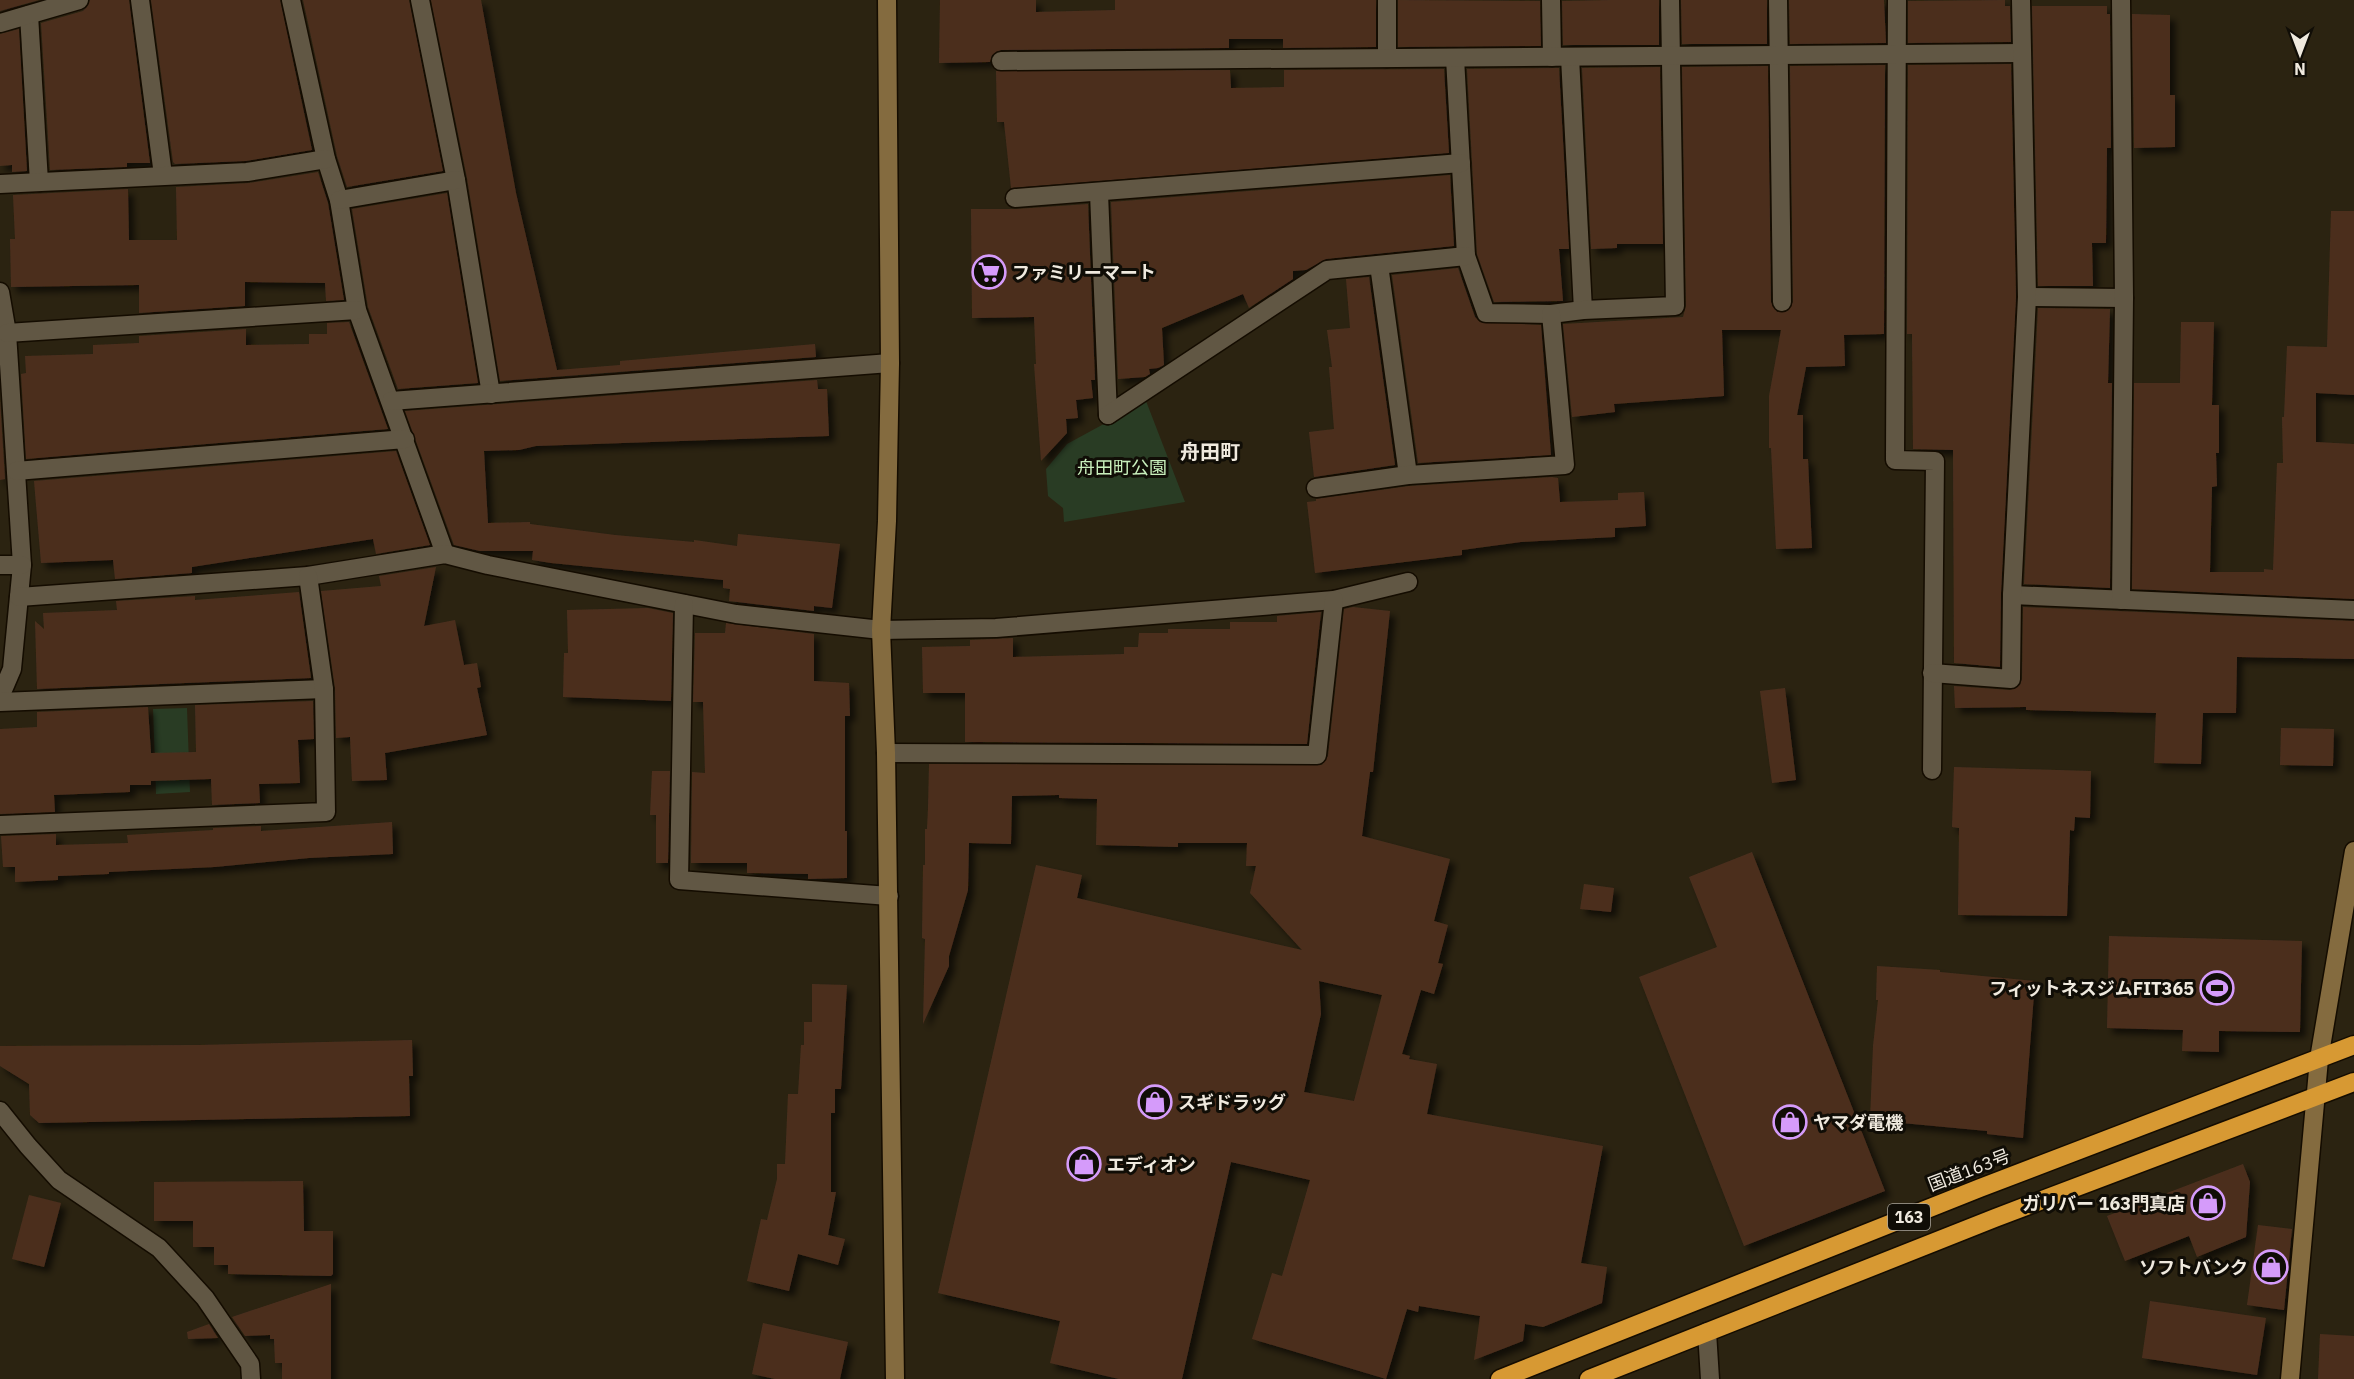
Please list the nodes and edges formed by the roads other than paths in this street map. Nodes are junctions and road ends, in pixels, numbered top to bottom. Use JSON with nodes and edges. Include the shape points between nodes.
{"nodes":[{"id":1,"x":79,"y":0,"type":"edge"},
{"id":2,"x":140,"y":0,"type":"edge"},
{"id":3,"x":291,"y":0,"type":"edge"},
{"id":4,"x":420,"y":0,"type":"edge"},
{"id":5,"x":887,"y":0,"type":"edge"},
{"id":6,"x":1387,"y":0,"type":"edge"},
{"id":7,"x":1551,"y":0,"type":"edge"},
{"id":8,"x":1670,"y":0,"type":"edge"},
{"id":9,"x":1778,"y":0,"type":"edge"},
{"id":10,"x":1897,"y":0,"type":"edge"},
{"id":11,"x":2021,"y":0,"type":"edge"},
{"id":12,"x":2121,"y":0,"type":"edge"},
{"id":13,"x":28,"y":15,"type":"junction"},
{"id":14,"x":0,"y":23,"type":"edge"},
{"id":15,"x":2021,"y":53,"type":"junction"},
{"id":16,"x":1897,"y":54,"type":"junction"},
{"id":17,"x":1777,"y":55,"type":"junction"},
{"id":18,"x":1671,"y":56,"type":"junction"},
{"id":19,"x":1552,"y":57,"type":"junction"},
{"id":20,"x":1570,"y":57,"type":"junction"},
{"id":21,"x":1387,"y":58,"type":"junction"},
{"id":22,"x":1455,"y":58,"type":"junction"},
{"id":23,"x":1001,"y":61,"type":"dead end"},
{"id":24,"x":326,"y":159,"type":"junction"},
{"id":25,"x":1461,"y":163,"type":"junction"},
{"id":26,"x":163,"y":175,"type":"junction"},
{"id":27,"x":456,"y":180,"type":"junction"},
{"id":28,"x":39,"y":182,"type":"junction"},
{"id":29,"x":0,"y":184,"type":"edge"},
{"id":30,"x":1099,"y":193,"type":"junction"},
{"id":31,"x":1014,"y":198,"type":"dead end"},
{"id":32,"x":339,"y":200,"type":"junction"},
{"id":33,"x":1466,"y":256,"type":"junction"},
{"id":34,"x":1379,"y":265,"type":"junction"},
{"id":35,"x":0,"y":292,"type":"edge"},
{"id":36,"x":2027,"y":297,"type":"junction"},
{"id":37,"x":2124,"y":298,"type":"junction"},
{"id":38,"x":1782,"y":302,"type":"dead end"},
{"id":39,"x":357,"y":310,"type":"junction"},
{"id":40,"x":1583,"y":310,"type":"junction"},
{"id":41,"x":1551,"y":314,"type":"junction"},
{"id":42,"x":7,"y":333,"type":"junction"},
{"id":43,"x":890,"y":363,"type":"junction"},
{"id":44,"x":491,"y":394,"type":"junction"},
{"id":45,"x":391,"y":401,"type":"junction"},
{"id":46,"x":405,"y":439,"type":"junction"},
{"id":47,"x":16,"y":471,"type":"junction"},
{"id":48,"x":1408,"y":475,"type":"junction"},
{"id":49,"x":1316,"y":489,"type":"dead end"},
{"id":50,"x":445,"y":554,"type":"junction"},
{"id":51,"x":22,"y":565,"type":"junction"},
{"id":52,"x":0,"y":566,"type":"edge"},
{"id":53,"x":308,"y":576,"type":"junction"},
{"id":54,"x":1408,"y":582,"type":"dead end"},
{"id":55,"x":2012,"y":595,"type":"junction"},
{"id":56,"x":19,"y":597,"type":"junction"},
{"id":57,"x":1334,"y":600,"type":"junction"},
{"id":58,"x":2121,"y":600,"type":"junction"},
{"id":59,"x":684,"y":604,"type":"junction"},
{"id":60,"x":2354,"y":610,"type":"edge"},
{"id":61,"x":881,"y":630,"type":"junction"},
{"id":62,"x":1932,"y":673,"type":"junction"},
{"id":63,"x":324,"y":689,"type":"junction"},
{"id":64,"x":0,"y":697,"type":"edge"},
{"id":65,"x":0,"y":702,"type":"edge"},
{"id":66,"x":886,"y":753,"type":"junction"},
{"id":67,"x":1932,"y":770,"type":"dead end"},
{"id":68,"x":0,"y":825,"type":"edge"},
{"id":69,"x":2354,"y":850,"type":"edge"},
{"id":70,"x":889,"y":896,"type":"junction"},
{"id":71,"x":2354,"y":1045,"type":"edge"},
{"id":72,"x":2319,"y":1059,"type":"junction"},
{"id":73,"x":2354,"y":1082,"type":"edge"},
{"id":74,"x":2316,"y":1097,"type":"junction"},
{"id":75,"x":0,"y":1111,"type":"edge"},
{"id":76,"x":1707,"y":1332,"type":"junction"},
{"id":77,"x":251,"y":1379,"type":"edge"},
{"id":78,"x":894,"y":1379,"type":"edge"},
{"id":79,"x":1500,"y":1379,"type":"edge"},
{"id":80,"x":1588,"y":1379,"type":"edge"},
{"id":81,"x":1710,"y":1379,"type":"edge"},
{"id":82,"x":2290,"y":1379,"type":"edge"}],
"edges":[{"from":1,"to":13,"type":"street"},
{"from":2,"to":26,"type":"street"},
{"from":3,"to":24,"type":"street"},
{"from":4,"to":27,"type":"street"},
{"from":5,"to":43,"type":"street"},
{"from":6,"to":21,"type":"street"},
{"from":7,"to":19,"type":"street"},
{"from":8,"to":18,"type":"street"},
{"from":9,"to":17,"type":"street"},
{"from":10,"to":16,"type":"street"},
{"from":11,"to":15,"type":"street"},
{"from":12,"to":37,"type":"street"},
{"from":13,"to":14,"type":"street"},
{"from":13,"to":28,"type":"street"},
{"from":15,"to":16,"type":"street"},
{"from":15,"to":36,"type":"street"},
{"from":16,"to":17,"type":"street"},
{"from":16,"to":62,"type":"street","via":[[1895,460],[1935,461]]},
{"from":17,"to":18,"type":"street"},
{"from":17,"to":38,"type":"street"},
{"from":18,"to":20,"type":"street"},
{"from":18,"to":40,"type":"street","via":[[1675,306]]},
{"from":19,"to":20,"type":"street"},
{"from":19,"to":22,"type":"street"},
{"from":20,"to":40,"type":"street"},
{"from":21,"to":22,"type":"street"},
{"from":21,"to":23,"type":"street"},
{"from":22,"to":25,"type":"street"},
{"from":24,"to":26,"type":"street","via":[[247,172]]},
{"from":24,"to":32,"type":"street"},
{"from":25,"to":30,"type":"street"},
{"from":25,"to":33,"type":"street"},
{"from":26,"to":28,"type":"street"},
{"from":27,"to":32,"type":"street"},
{"from":27,"to":44,"type":"street"},
{"from":28,"to":29,"type":"street"},
{"from":30,"to":31,"type":"street"},
{"from":30,"to":34,"type":"street","via":[[1108,415],[1327,270]]},
{"from":32,"to":39,"type":"street"},
{"from":33,"to":34,"type":"street"},
{"from":33,"to":41,"type":"street","via":[[1486,313]]},
{"from":34,"to":48,"type":"street"},
{"from":35,"to":42,"type":"street"},
{"from":36,"to":37,"type":"street"},
{"from":36,"to":55,"type":"street"},
{"from":37,"to":58,"type":"street"},
{"from":39,"to":42,"type":"street"},
{"from":39,"to":45,"type":"street"},
{"from":40,"to":41,"type":"street"},
{"from":41,"to":48,"type":"street","via":[[1565,465]]},
{"from":42,"to":47,"type":"street"},
{"from":43,"to":44,"type":"street"},
{"from":43,"to":61,"type":"street"},
{"from":44,"to":45,"type":"street"},
{"from":45,"to":46,"type":"street"},
{"from":46,"to":47,"type":"street"},
{"from":46,"to":50,"type":"street"},
{"from":47,"to":51,"type":"street"},
{"from":48,"to":49,"type":"street"},
{"from":50,"to":53,"type":"street"},
{"from":50,"to":59,"type":"street"},
{"from":51,"to":52,"type":"street"},
{"from":51,"to":56,"type":"street"},
{"from":53,"to":56,"type":"street"},
{"from":53,"to":63,"type":"street"},
{"from":54,"to":57,"type":"street"},
{"from":55,"to":58,"type":"street"},
{"from":55,"to":62,"type":"street","via":[[2011,679]]},
{"from":56,"to":64,"type":"street","via":[[12,669]]},
{"from":57,"to":61,"type":"street","via":[[996,628]]},
{"from":57,"to":66,"type":"street","via":[[1317,755]]},
{"from":58,"to":60,"type":"street"},
{"from":59,"to":61,"type":"street","via":[[736,614]]},
{"from":59,"to":70,"type":"street","via":[[679,880]]},
{"from":61,"to":66,"type":"street"},
{"from":62,"to":67,"type":"street"},
{"from":63,"to":65,"type":"street"},
{"from":63,"to":68,"type":"street","via":[[327,812]]},
{"from":66,"to":70,"type":"street"},
{"from":69,"to":72,"type":"street"},
{"from":70,"to":78,"type":"street"},
{"from":71,"to":72,"type":"highway","name":"国道163号","number":"163"},
{"from":72,"to":74,"type":"street"},
{"from":72,"to":79,"type":"highway","name":"国道163号","number":"163","via":[[1980,1188]]},
{"from":73,"to":74,"type":"highway","number":"163"},
{"from":74,"to":76,"type":"highway","number":"163"},
{"from":74,"to":82,"type":"street"},
{"from":75,"to":77,"type":"street","via":[[59,1180],[159,1248],[205,1298],[250,1364]]},
{"from":76,"to":80,"type":"highway","number":"163"},
{"from":76,"to":81,"type":"street"}]}
